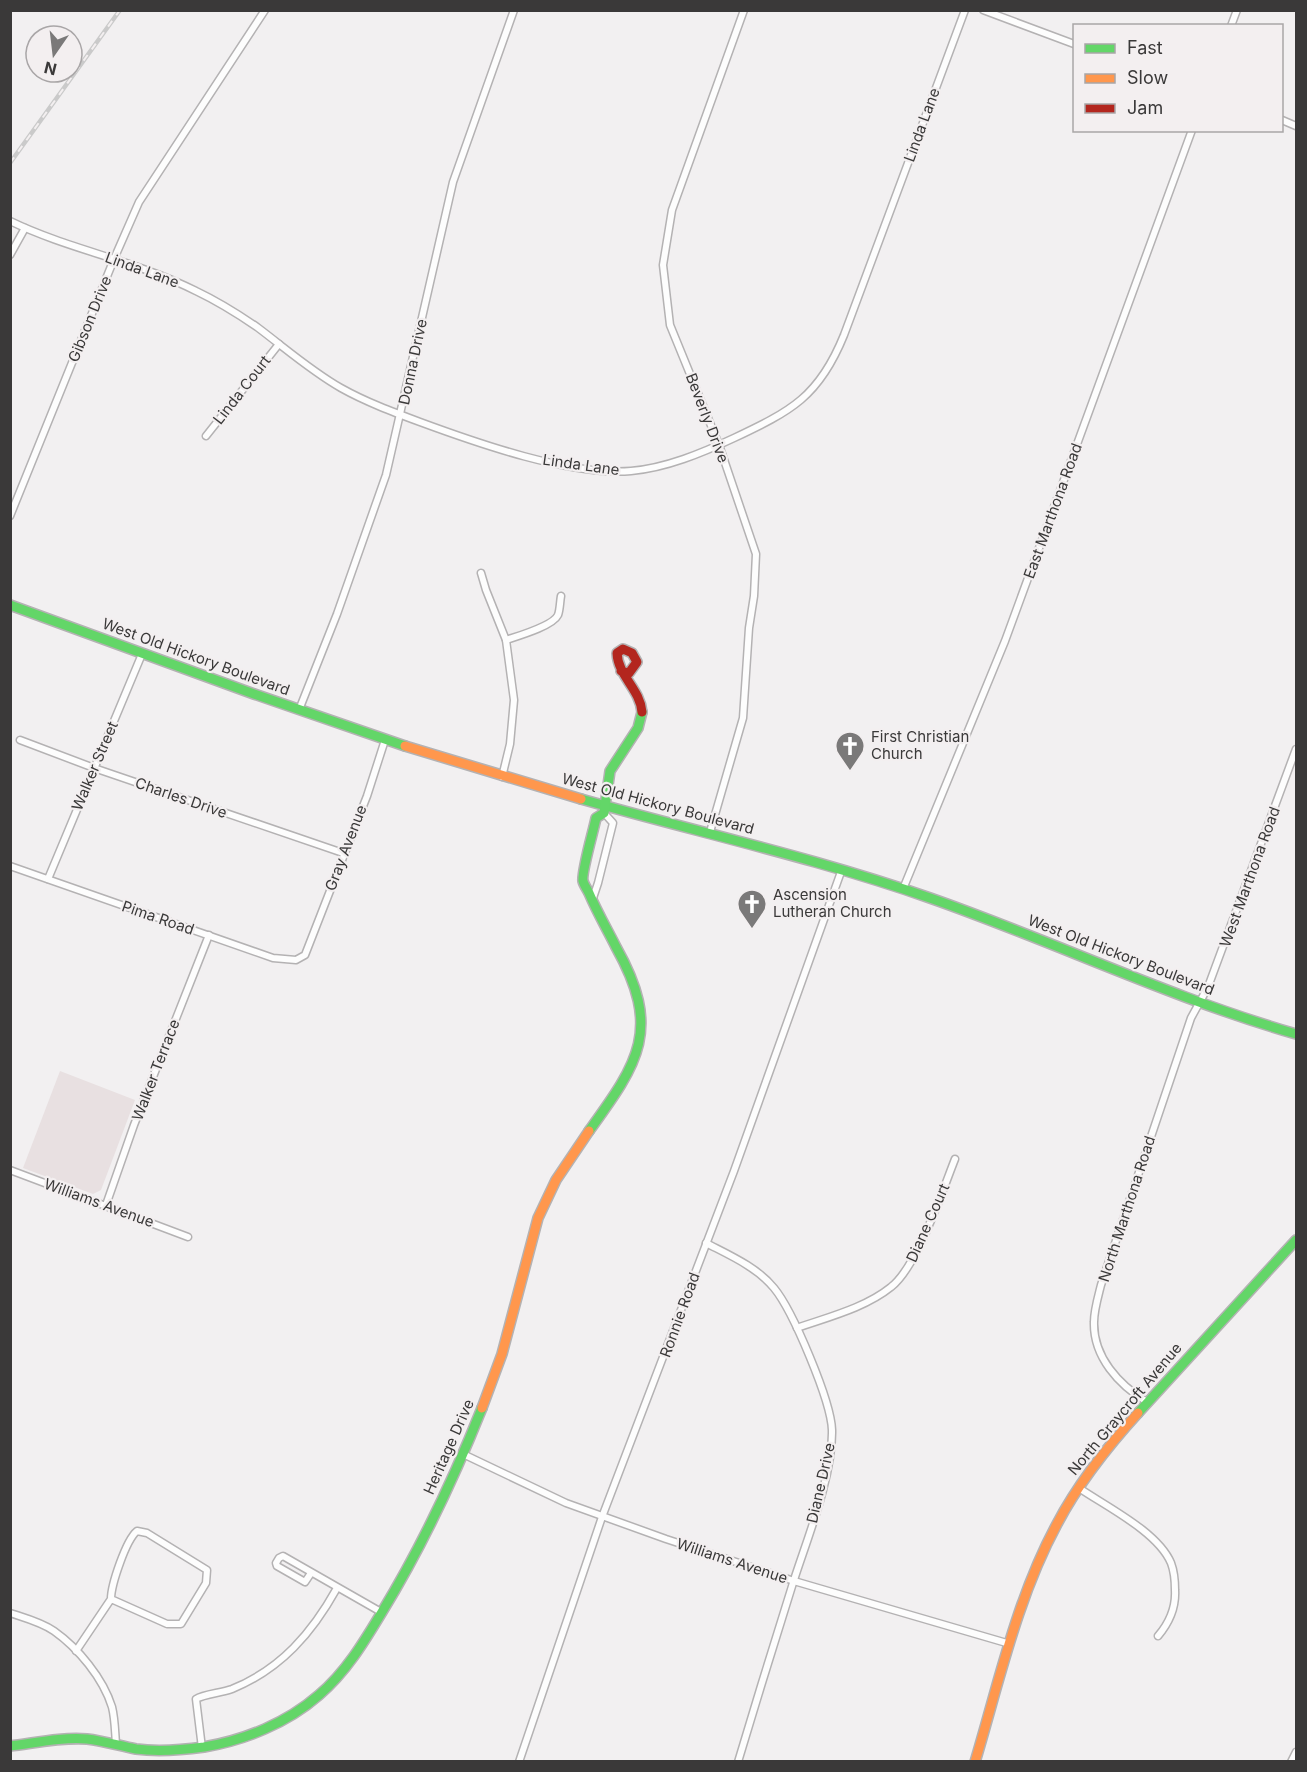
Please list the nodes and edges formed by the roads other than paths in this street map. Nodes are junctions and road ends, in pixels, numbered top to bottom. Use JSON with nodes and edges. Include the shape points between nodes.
{"nodes":[{"id":1,"x":265,"y":10,"type":"edge"},
{"id":2,"x":514,"y":10,"type":"edge"},
{"id":3,"x":744,"y":10,"type":"edge"},
{"id":4,"x":965,"y":10,"type":"edge"},
{"id":5,"x":983,"y":10,"type":"edge"},
{"id":6,"x":1073,"y":44,"type":"edge"},
{"id":7,"x":1191,"y":132,"type":"edge"},
{"id":8,"x":10,"y":221,"type":"edge"},
{"id":9,"x":25,"y":228,"type":"junction"},
{"id":10,"x":10,"y":255,"type":"edge"},
{"id":11,"x":114,"y":259,"type":"junction"},
{"id":12,"x":279,"y":344,"type":"junction"},
{"id":13,"x":402,"y":415,"type":"junction"},
{"id":14,"x":206,"y":436,"type":"dead end"},
{"id":15,"x":719,"y":445,"type":"junction"},
{"id":16,"x":10,"y":516,"type":"edge"},
{"id":17,"x":481,"y":573,"type":"dead end"},
{"id":18,"x":561,"y":596,"type":"dead end"},
{"id":19,"x":10,"y":605,"type":"edge"},
{"id":20,"x":506,"y":640,"type":"junction"},
{"id":21,"x":142,"y":654,"type":"junction"},
{"id":22,"x":621,"y":671,"type":"dead end"},
{"id":23,"x":298,"y":710,"type":"junction"},
{"id":24,"x":20,"y":740,"type":"dead end"},
{"id":25,"x":385,"y":740,"type":"junction"},
{"id":26,"x":1296,"y":749,"type":"edge"},
{"id":27,"x":94,"y":768,"type":"junction"},
{"id":28,"x":502,"y":777,"type":"junction"},
{"id":29,"x":604,"y":810,"type":"junction"},
{"id":30,"x":710,"y":832,"type":"junction"},
{"id":31,"x":343,"y":854,"type":"junction"},
{"id":32,"x":10,"y":866,"type":"edge"},
{"id":33,"x":843,"y":869,"type":"junction"},
{"id":34,"x":48,"y":879,"type":"junction"},
{"id":35,"x":903,"y":889,"type":"junction"},
{"id":36,"x":593,"y":898,"type":"junction"},
{"id":37,"x":209,"y":936,"type":"junction"},
{"id":38,"x":305,"y":955,"type":"joint"},
{"id":39,"x":1199,"y":1002,"type":"junction"},
{"id":40,"x":1296,"y":1034,"type":"edge"},
{"id":41,"x":955,"y":1159,"type":"dead end"},
{"id":42,"x":10,"y":1170,"type":"edge"},
{"id":43,"x":106,"y":1205,"type":"junction"},
{"id":44,"x":189,"y":1237,"type":"dead end"},
{"id":45,"x":1296,"y":1240,"type":"edge"},
{"id":46,"x":706,"y":1242,"type":"junction"},
{"id":47,"x":797,"y":1328,"type":"junction"},
{"id":48,"x":1147,"y":1402,"type":"junction"},
{"id":49,"x":463,"y":1454,"type":"junction"},
{"id":50,"x":1079,"y":1488,"type":"junction"},
{"id":51,"x":602,"y":1516,"type":"junction"},
{"id":52,"x":311,"y":1573,"type":"junction"},
{"id":53,"x":794,"y":1581,"type":"junction"},
{"id":54,"x":337,"y":1588,"type":"junction"},
{"id":55,"x":111,"y":1599,"type":"junction"},
{"id":56,"x":381,"y":1612,"type":"junction"},
{"id":57,"x":10,"y":1613,"type":"edge"},
{"id":58,"x":1158,"y":1636,"type":"dead end"},
{"id":59,"x":1010,"y":1644,"type":"junction"},
{"id":60,"x":76,"y":1651,"type":"junction"},
{"id":61,"x":116,"y":1744,"type":"junction"},
{"id":62,"x":10,"y":1746,"type":"edge"},
{"id":63,"x":202,"y":1748,"type":"junction"},
{"id":64,"x":1296,"y":1752,"type":"edge"},
{"id":65,"x":519,"y":1761,"type":"edge"},
{"id":66,"x":738,"y":1761,"type":"edge"},
{"id":67,"x":975,"y":1761,"type":"edge"},
{"id":68,"x":1291,"y":1761,"type":"edge"}],
"edges":[{"from":1,"to":11,"type":"street","name":"Gibson Drive","via":[[139,202]]},
{"from":2,"to":13,"type":"street","name":"Donna Drive","via":[[453,182]]},
{"from":3,"to":15,"type":"street","name":"Beverly Drive","via":[[672,210],[663,265],[670,325]]},
{"from":4,"to":15,"type":"street","name":"Linda Lane","via":[[830,366],[800,402]]},
{"from":5,"to":6,"type":"street"},
{"from":7,"to":35,"type":"street","name":"East Marthona Road","via":[[1005,641]]},
{"from":8,"to":9,"type":"street","name":"Linda Lane"},
{"from":9,"to":10,"type":"street"},
{"from":9,"to":11,"type":"street","name":"Linda Lane"},
{"from":11,"to":12,"type":"street","name":"Linda Lane","via":[[195,290]]},
{"from":11,"to":16,"type":"street","name":"Gibson Drive"},
{"from":12,"to":13,"type":"street","name":"Linda Lane","via":[[342,389]]},
{"from":12,"to":14,"type":"street","name":"Linda Court"},
{"from":13,"to":15,"type":"street","name":"Linda Lane","via":[[487,445],[588,469],[647,469]]},
{"from":13,"to":23,"type":"street","name":"Donna Drive","via":[[375,511]]},
{"from":15,"to":30,"type":"street","name":"Beverly Drive","via":[[756,554],[743,718]]},
{"from":17,"to":20,"type":"street"},
{"from":18,"to":20,"type":"street","via":[[558,616],[553,620]]},
{"from":19,"to":21,"type":"street","name":"West Old Hickory Boulevard"},
{"from":20,"to":28,"type":"street","via":[[514,700]]},
{"from":21,"to":23,"type":"street","name":"West Old Hickory Boulevard"},
{"from":21,"to":27,"type":"street","name":"Walker Street"},
{"from":22,"to":29,"type":"street","name":"Heritage Drive","via":[[643,708],[634,736],[611,770]]},
{"from":23,"to":25,"type":"street","name":"West Old Hickory Boulevard"},
{"from":24,"to":27,"type":"street","name":"Charles Drive"},
{"from":25,"to":28,"type":"street","name":"West Old Hickory Boulevard"},
{"from":25,"to":31,"type":"street","name":"Gray Avenue"},
{"from":26,"to":39,"type":"street","name":"West Marthona Road","via":[[1234,922]]},
{"from":27,"to":31,"type":"street","name":"Charles Drive"},
{"from":27,"to":34,"type":"street","name":"Walker Street"},
{"from":28,"to":29,"type":"street","name":"West Old Hickory Boulevard"},
{"from":29,"to":30,"type":"street","name":"West Old Hickory Boulevard"},
{"from":29,"to":36,"type":"street","name":"Heritage Drive","via":[[613,823]]},
{"from":29,"to":36,"type":"street","name":"Heritage Drive","via":[[596,818],[582,880]]},
{"from":30,"to":33,"type":"street","name":"West Old Hickory Boulevard"},
{"from":31,"to":38,"type":"street","name":"Gray Avenue"},
{"from":32,"to":34,"type":"street","name":"Pima Road"},
{"from":33,"to":35,"type":"street","name":"West Old Hickory Boulevard"},
{"from":33,"to":46,"type":"street","name":"Ronnie Road"},
{"from":34,"to":37,"type":"street","name":"Pima Road"},
{"from":35,"to":39,"type":"street","name":"West Old Hickory Boulevard"},
{"from":36,"to":49,"type":"street","name":"Heritage Drive","via":[[635,984],[641,1023],[638,1047],[617,1094],[590,1128],[546,1198],[529,1246],[501,1355]]},
{"from":37,"to":38,"type":"street","name":"Pima Road","via":[[285,960]]},
{"from":37,"to":43,"type":"street","name":"Walker Terrace"},
{"from":39,"to":40,"type":"street","name":"West Old Hickory Boulevard"},
{"from":39,"to":48,"type":"street","name":"North Marthona Road","via":[[1101,1285],[1094,1323],[1106,1364],[1131,1392]]},
{"from":41,"to":47,"type":"street","name":"Diane Court","via":[[904,1276],[864,1303]]},
{"from":42,"to":43,"type":"street","name":"Williams Avenue"},
{"from":43,"to":44,"type":"street","name":"Williams Avenue"},
{"from":45,"to":48,"type":"street","name":"North Graycroft Avenue"},
{"from":46,"to":47,"type":"street","name":"Diane Drive","via":[[756,1272],[774,1288]]},
{"from":46,"to":51,"type":"street","name":"Ronnie Road"},
{"from":47,"to":53,"type":"street","name":"Diane Drive","via":[[828,1411],[832,1449]]},
{"from":48,"to":50,"type":"street","name":"North Graycroft Avenue"},
{"from":49,"to":51,"type":"street","name":"Williams Avenue"},
{"from":49,"to":56,"type":"street","name":"Heritage Drive","via":[[433,1520]]},
{"from":50,"to":58,"type":"street","via":[[1146,1532],[1168,1557],[1175,1597],[1166,1627]]},
{"from":50,"to":59,"type":"street","name":"North Graycroft Avenue","via":[[1035,1570]]},
{"from":51,"to":53,"type":"street","name":"Williams Avenue"},
{"from":51,"to":65,"type":"street","name":"Ronnie Road"},
{"from":52,"to":52,"type":"street","via":[[283,1557],[276,1563],[305,1582]]},
{"from":52,"to":54,"type":"street"},
{"from":53,"to":59,"type":"street","name":"Williams Avenue"},
{"from":53,"to":66,"type":"street","name":"Diane Drive"},
{"from":54,"to":56,"type":"street"},
{"from":54,"to":63,"type":"street","via":[[310,1631],[281,1661],[232,1689],[196,1699]]},
{"from":55,"to":55,"type":"street","via":[[130,1540],[137,1531],[147,1533],[207,1570],[206,1583],[181,1624],[167,1624]]},
{"from":55,"to":60,"type":"street"},
{"from":56,"to":63,"type":"street","name":"Heritage Drive","via":[[346,1668],[312,1701],[259,1731]]},
{"from":57,"to":60,"type":"street","via":[[53,1630]]},
{"from":59,"to":67,"type":"street","name":"North Graycroft Avenue"},
{"from":60,"to":61,"type":"street","via":[[106,1690],[113,1709]]},
{"from":61,"to":62,"type":"street","name":"Heritage Drive","via":[[76,1739]]},
{"from":61,"to":63,"type":"street","name":"Heritage Drive","via":[[138,1749]]},
{"from":64,"to":68,"type":"street"}]}
